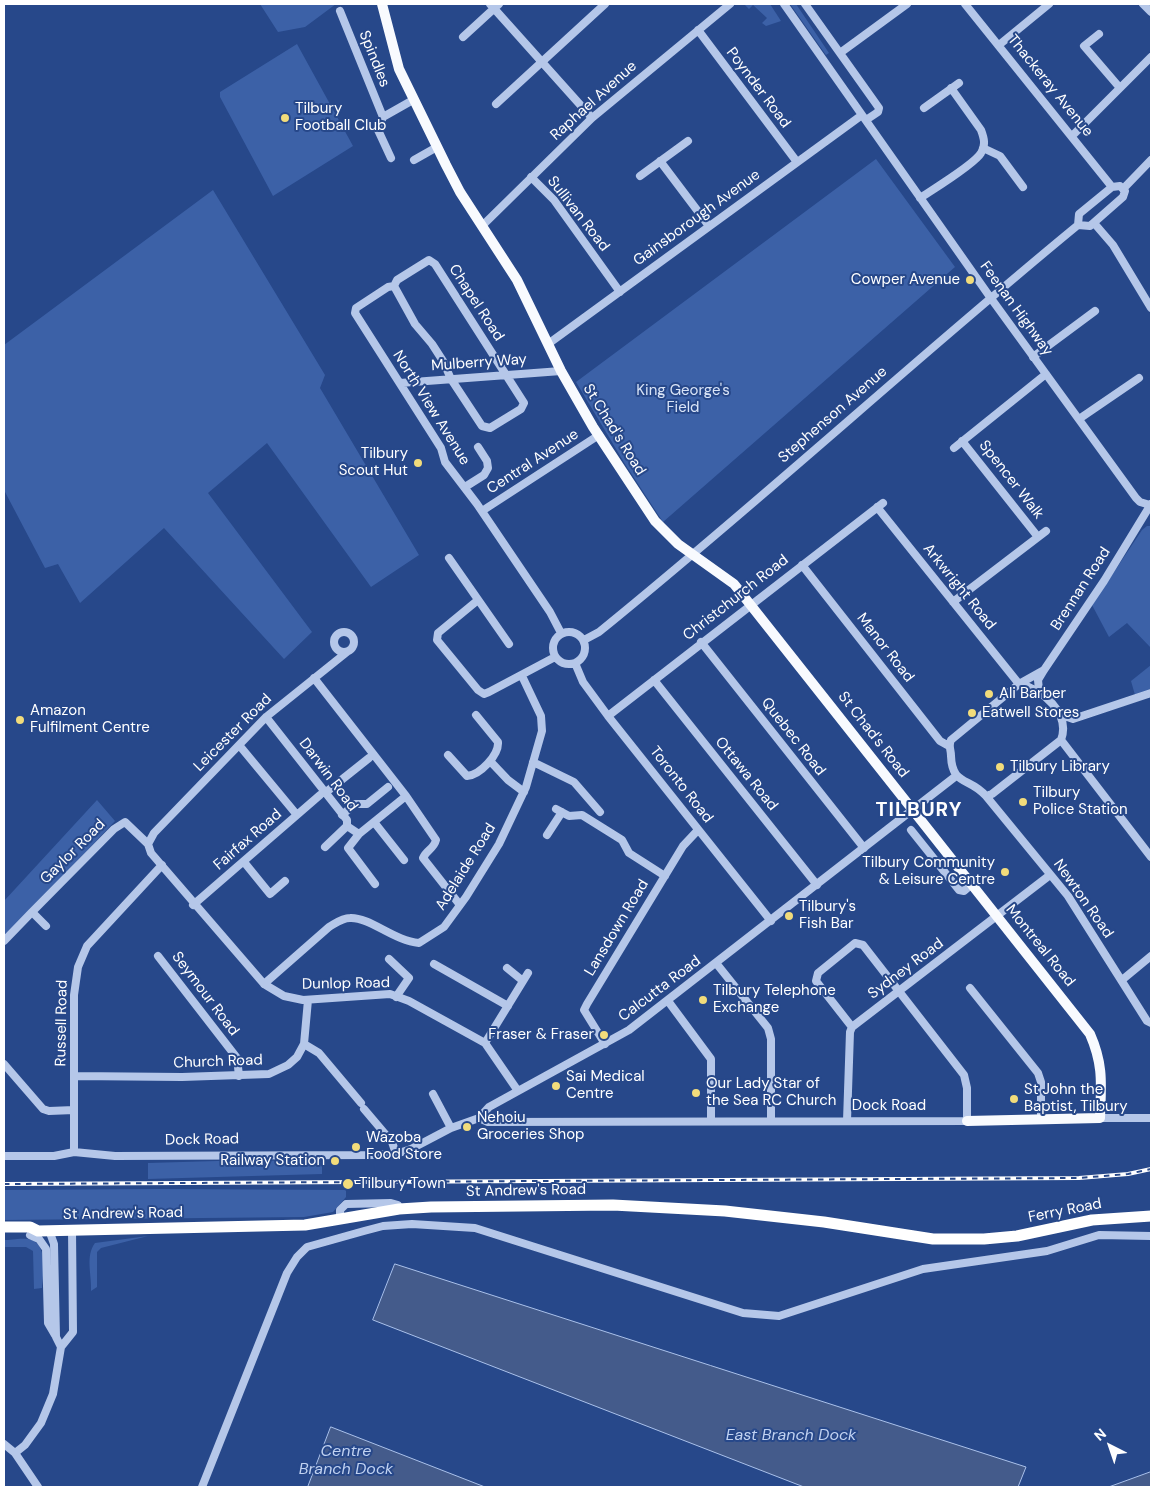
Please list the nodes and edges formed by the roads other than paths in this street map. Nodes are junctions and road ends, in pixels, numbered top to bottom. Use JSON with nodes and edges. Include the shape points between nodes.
{"nodes":[{"id":1,"x":382,"y":4,"type":"edge"},
{"id":2,"x":605,"y":4,"type":"edge"},
{"id":3,"x":730,"y":4,"type":"edge"},
{"id":4,"x":784,"y":4,"type":"edge"},
{"id":5,"x":805,"y":4,"type":"edge"},
{"id":6,"x":907,"y":4,"type":"edge"},
{"id":7,"x":965,"y":4,"type":"edge"},
{"id":8,"x":1049,"y":4,"type":"edge"},
{"id":9,"x":1143,"y":4,"type":"edge"},
{"id":10,"x":494,"y":5,"type":"edge"},
{"id":11,"x":1038,"y":7,"type":"edge"},
{"id":12,"x":340,"y":11,"type":"dead end"},
{"id":13,"x":1151,"y":12,"type":"edge"},
{"id":14,"x":698,"y":30,"type":"junction"},
{"id":15,"x":1099,"y":34,"type":"dead end"},
{"id":16,"x":463,"y":37,"type":"dead end"},
{"id":17,"x":999,"y":46,"type":"junction"},
{"id":18,"x":840,"y":53,"type":"junction"},
{"id":19,"x":1151,"y":57,"type":"edge"},
{"id":20,"x":542,"y":62,"type":"junction"},
{"id":21,"x":959,"y":83,"type":"dead end"},
{"id":22,"x":951,"y":88,"type":"junction"},
{"id":23,"x":1120,"y":88,"type":"junction"},
{"id":24,"x":414,"y":100,"type":"junction"},
{"id":25,"x":496,"y":104,"type":"dead end"},
{"id":26,"x":924,"y":108,"type":"dead end"},
{"id":27,"x":383,"y":117,"type":"junction"},
{"id":28,"x":592,"y":118,"type":"junction"},
{"id":29,"x":864,"y":118,"type":"junction"},
{"id":30,"x":1072,"y":136,"type":"junction"},
{"id":31,"x":688,"y":140,"type":"dead end"},
{"id":32,"x":437,"y":147,"type":"junction"},
{"id":33,"x":984,"y":148,"type":"junction"},
{"id":34,"x":391,"y":158,"type":"dead end"},
{"id":35,"x":414,"y":160,"type":"dead end"},
{"id":36,"x":660,"y":160,"type":"junction"},
{"id":37,"x":797,"y":162,"type":"junction"},
{"id":38,"x":1150,"y":165,"type":"edge"},
{"id":39,"x":640,"y":176,"type":"dead end"},
{"id":40,"x":531,"y":177,"type":"junction"},
{"id":41,"x":1023,"y":187,"type":"dead end"},
{"id":42,"x":1112,"y":187,"type":"junction"},
{"id":43,"x":1123,"y":188,"type":"junction"},
{"id":44,"x":920,"y":198,"type":"junction"},
{"id":45,"x":1094,"y":222,"type":"junction"},
{"id":46,"x":1078,"y":225,"type":"junction"},
{"id":47,"x":482,"y":226,"type":"junction"},
{"id":48,"x":709,"y":226,"type":"junction"},
{"id":49,"x":394,"y":286,"type":"junction"},
{"id":50,"x":620,"y":292,"type":"junction"},
{"id":51,"x":990,"y":297,"type":"junction"},
{"id":52,"x":1151,"y":308,"type":"edge"},
{"id":53,"x":1094,"y":311,"type":"dead end"},
{"id":54,"x":548,"y":344,"type":"junction"},
{"id":55,"x":1033,"y":357,"type":"junction"},
{"id":56,"x":561,"y":371,"type":"junction"},
{"id":57,"x":1046,"y":374,"type":"junction"},
{"id":58,"x":506,"y":376,"type":"junction"},
{"id":59,"x":1139,"y":378,"type":"dead end"},
{"id":60,"x":451,"y":379,"type":"junction"},
{"id":61,"x":400,"y":383,"type":"junction"},
{"id":62,"x":1079,"y":419,"type":"junction"},
{"id":63,"x":599,"y":435,"type":"junction"},
{"id":64,"x":962,"y":441,"type":"junction"},
{"id":65,"x":478,"y":447,"type":"dead end"},
{"id":66,"x":954,"y":448,"type":"dead end"},
{"id":67,"x":465,"y":487,"type":"junction"},
{"id":68,"x":1150,"y":504,"type":"edge"},
{"id":69,"x":880,"y":505,"type":"joint"},
{"id":70,"x":482,"y":511,"type":"junction"},
{"id":71,"x":1148,"y":518,"type":"edge"},
{"id":72,"x":1046,"y":531,"type":"dead end"},
{"id":73,"x":1038,"y":537,"type":"junction"},
{"id":74,"x":694,"y":555,"type":"junction"},
{"id":75,"x":449,"y":558,"type":"dead end"},
{"id":76,"x":802,"y":565,"type":"junction"},
{"id":77,"x":478,"y":600,"type":"junction"},
{"id":78,"x":953,"y":602,"type":"junction"},
{"id":79,"x":751,"y":604,"type":"junction"},
{"id":80,"x":561,"y":633,"type":"junction"},
{"id":81,"x":584,"y":640,"type":"junction"},
{"id":82,"x":701,"y":642,"type":"junction"},
{"id":83,"x":509,"y":644,"type":"dead end"},
{"id":84,"x":347,"y":652,"type":"dead end"},
{"id":85,"x":555,"y":657,"type":"junction"},
{"id":86,"x":575,"y":663,"type":"junction"},
{"id":87,"x":1044,"y":670,"type":"junction"},
{"id":88,"x":522,"y":676,"type":"junction"},
{"id":89,"x":314,"y":678,"type":"junction"},
{"id":90,"x":654,"y":680,"type":"junction"},
{"id":91,"x":1019,"y":684,"type":"junction"},
{"id":92,"x":1039,"y":690,"type":"junction"},
{"id":93,"x":1151,"y":693,"type":"edge"},
{"id":94,"x":1059,"y":714,"type":"junction"},
{"id":95,"x":476,"y":715,"type":"dead end"},
{"id":96,"x":608,"y":716,"type":"junction"},
{"id":97,"x":266,"y":717,"type":"junction"},
{"id":98,"x":1073,"y":719,"type":"junction"},
{"id":99,"x":1062,"y":736,"type":"junction"},
{"id":100,"x":239,"y":745,"type":"junction"},
{"id":101,"x":949,"y":746,"type":"junction"},
{"id":102,"x":448,"y":755,"type":"dead end"},
{"id":103,"x":369,"y":758,"type":"dead end"},
{"id":104,"x":490,"y":761,"type":"junction"},
{"id":105,"x":533,"y":762,"type":"junction"},
{"id":106,"x":956,"y":776,"type":"junction"},
{"id":107,"x":388,"y":788,"type":"dead end"},
{"id":108,"x":524,"y":792,"type":"junction"},
{"id":109,"x":323,"y":794,"type":"junction"},
{"id":110,"x":406,"y":796,"type":"junction"},
{"id":111,"x":986,"y":796,"type":"junction"},
{"id":112,"x":913,"y":810,"type":"junction"},
{"id":113,"x":600,"y":812,"type":"dead end"},
{"id":114,"x":297,"y":815,"type":"junction"},
{"id":115,"x":342,"y":815,"type":"junction"},
{"id":116,"x":374,"y":822,"type":"junction"},
{"id":117,"x":347,"y":826,"type":"junction"},
{"id":118,"x":698,"y":830,"type":"junction"},
{"id":119,"x":911,"y":830,"type":"dead end"},
{"id":120,"x":359,"y":834,"type":"junction"},
{"id":121,"x":547,"y":835,"type":"dead end"},
{"id":122,"x":148,"y":844,"type":"junction"},
{"id":123,"x":325,"y":847,"type":"dead end"},
{"id":124,"x":864,"y":848,"type":"junction"},
{"id":125,"x":1151,"y":857,"type":"edge"},
{"id":126,"x":404,"y":860,"type":"dead end"},
{"id":127,"x":244,"y":862,"type":"junction"},
{"id":128,"x":162,"y":865,"type":"junction"},
{"id":129,"x":1050,"y":875,"type":"junction"},
{"id":130,"x":665,"y":876,"type":"junction"},
{"id":131,"x":285,"y":881,"type":"dead end"},
{"id":132,"x":375,"y":884,"type":"dead end"},
{"id":133,"x":972,"y":884,"type":"junction"},
{"id":134,"x":817,"y":885,"type":"junction"},
{"id":135,"x":193,"y":904,"type":"junction"},
{"id":136,"x":460,"y":905,"type":"junction"},
{"id":137,"x":32,"y":912,"type":"junction"},
{"id":138,"x":997,"y":916,"type":"junction"},
{"id":139,"x":771,"y":921,"type":"junction"},
{"id":140,"x":46,"y":926,"type":"dead end"},
{"id":141,"x":4,"y":940,"type":"edge"},
{"id":142,"x":158,"y":956,"type":"dead end"},
{"id":143,"x":1151,"y":956,"type":"edge"},
{"id":144,"x":389,"y":959,"type":"dead end"},
{"id":145,"x":716,"y":963,"type":"junction"},
{"id":146,"x":434,"y":964,"type":"dead end"},
{"id":147,"x":507,"y":968,"type":"dead end"},
{"id":148,"x":528,"y":973,"type":"dead end"},
{"id":149,"x":1122,"y":980,"type":"junction"},
{"id":150,"x":523,"y":981,"type":"junction"},
{"id":151,"x":264,"y":984,"type":"junction"},
{"id":152,"x":970,"y":988,"type":"dead end"},
{"id":153,"x":899,"y":992,"type":"junction"},
{"id":154,"x":396,"y":996,"type":"junction"},
{"id":155,"x":308,"y":1000,"type":"junction"},
{"id":156,"x":668,"y":1001,"type":"junction"},
{"id":157,"x":508,"y":1006,"type":"junction"},
{"id":158,"x":1151,"y":1023,"type":"edge"},
{"id":159,"x":852,"y":1027,"type":"junction"},
{"id":160,"x":486,"y":1043,"type":"junction"},
{"id":161,"x":304,"y":1044,"type":"junction"},
{"id":162,"x":605,"y":1044,"type":"junction"},
{"id":163,"x":4,"y":1064,"type":"edge"},
{"id":164,"x":74,"y":1076,"type":"junction"},
{"id":165,"x":239,"y":1076,"type":"junction"},
{"id":166,"x":518,"y":1091,"type":"junction"},
{"id":167,"x":433,"y":1094,"type":"dead end"},
{"id":168,"x":74,"y":1110,"type":"junction"},
{"id":169,"x":479,"y":1118,"type":"junction"},
{"id":170,"x":1100,"y":1118,"type":"junction"},
{"id":171,"x":1151,"y":1118,"type":"edge"},
{"id":172,"x":1041,"y":1119,"type":"junction"},
{"id":173,"x":771,"y":1120,"type":"junction"},
{"id":174,"x":711,"y":1121,"type":"junction"},
{"id":175,"x":847,"y":1121,"type":"junction"},
{"id":176,"x":967,"y":1121,"type":"junction"},
{"id":177,"x":451,"y":1128,"type":"junction"},
{"id":178,"x":74,"y":1152,"type":"junction"},
{"id":179,"x":398,"y":1153,"type":"junction"},
{"id":180,"x":4,"y":1156,"type":"edge"},
{"id":181,"x":1151,"y":1216,"type":"edge"},
{"id":182,"x":4,"y":1227,"type":"edge"},
{"id":183,"x":72,"y":1230,"type":"junction"},
{"id":184,"x":39,"y":1232,"type":"junction"},
{"id":185,"x":4,"y":1234,"type":"edge"},
{"id":186,"x":1151,"y":1236,"type":"edge"},
{"id":187,"x":984,"y":1239,"type":"joint"},
{"id":188,"x":56,"y":1336,"type":"junction"},
{"id":189,"x":61,"y":1347,"type":"junction"},
{"id":190,"x":4,"y":1444,"type":"edge"},
{"id":191,"x":15,"y":1453,"type":"junction"},
{"id":192,"x":38,"y":1487,"type":"edge"},
{"id":193,"x":202,"y":1487,"type":"edge"}],
"edges":[{"from":1,"to":24,"type":"main road","name":"St Chad's Road","via":[[399,69]]},
{"from":2,"to":20,"type":"street"},
{"from":3,"to":14,"type":"street","name":"Raphael Avenue"},
{"from":4,"to":29,"type":"street","name":"Feenan Highway"},
{"from":5,"to":18,"type":"street"},
{"from":6,"to":18,"type":"street"},
{"from":7,"to":17,"type":"street","name":"Thackeray Avenue"},
{"from":8,"to":11,"type":"street"},
{"from":9,"to":13,"type":"street"},
{"from":10,"to":16,"type":"street"},
{"from":10,"to":20,"type":"street"},
{"from":11,"to":17,"type":"street"},
{"from":12,"to":27,"type":"street","name":"Spindles"},
{"from":14,"to":28,"type":"street","name":"Raphael Avenue"},
{"from":14,"to":37,"type":"street","name":"Poynder Road"},
{"from":15,"to":23,"type":"street","via":[[1084,46]]},
{"from":17,"to":30,"type":"street","name":"Thackeray Avenue"},
{"from":18,"to":29,"type":"street","via":[[879,109]]},
{"from":19,"to":23,"type":"street"},
{"from":20,"to":25,"type":"street"},
{"from":20,"to":28,"type":"street"},
{"from":21,"to":22,"type":"street"},
{"from":22,"to":26,"type":"street"},
{"from":22,"to":33,"type":"street","via":[[981,130]]},
{"from":23,"to":30,"type":"street"},
{"from":24,"to":27,"type":"street"},
{"from":24,"to":32,"type":"main road","name":"St Chad's Road"},
{"from":27,"to":34,"type":"street","via":[[378,130]]},
{"from":28,"to":40,"type":"street","name":"Raphael Avenue"},
{"from":29,"to":37,"type":"street","name":"Gainsborough Avenue"},
{"from":29,"to":44,"type":"street","name":"Feenan Highway"},
{"from":30,"to":42,"type":"street","name":"Thackeray Avenue"},
{"from":31,"to":36,"type":"street"},
{"from":32,"to":35,"type":"street"},
{"from":32,"to":47,"type":"main road","name":"St Chad's Road"},
{"from":33,"to":41,"type":"street","via":[[1000,156]]},
{"from":33,"to":44,"type":"street","via":[[976,159]]},
{"from":36,"to":39,"type":"street"},
{"from":36,"to":48,"type":"street"},
{"from":37,"to":48,"type":"street","name":"Gainsborough Avenue"},
{"from":38,"to":43,"type":"street"},
{"from":40,"to":47,"type":"street","name":"Raphael Avenue"},
{"from":40,"to":50,"type":"street","name":"Sullivan Road","via":[[554,200]]},
{"from":42,"to":43,"type":"street"},
{"from":42,"to":46,"type":"street","via":[[1079,214]]},
{"from":43,"to":45,"type":"street","via":[[1122,197]]},
{"from":44,"to":51,"type":"street","name":"Feenan Highway"},
{"from":45,"to":46,"type":"street","via":[[1086,227]]},
{"from":45,"to":52,"type":"street","via":[[1113,244]]},
{"from":46,"to":51,"type":"street"},
{"from":47,"to":54,"type":"main road","name":"St Chad's Road","via":[[517,280]]},
{"from":48,"to":50,"type":"street","name":"Gainsborough Avenue"},
{"from":49,"to":58,"type":"street","name":"Chapel Road","via":[[426,261],[432,262]]},
{"from":49,"to":60,"type":"street","via":[[419,331],[443,360]]},
{"from":49,"to":61,"type":"street","name":"North View Avenue","via":[[354,311]]},
{"from":50,"to":54,"type":"street","name":"Gainsborough Avenue"},
{"from":51,"to":55,"type":"street","name":"Feenan Highway"},
{"from":51,"to":74,"type":"street","name":"Stephenson Avenue"},
{"from":53,"to":55,"type":"street"},
{"from":54,"to":56,"type":"main road","name":"St Chad's Road"},
{"from":55,"to":57,"type":"street","name":"Feenan Highway"},
{"from":56,"to":58,"type":"street","name":"Mulberry Way"},
{"from":56,"to":63,"type":"main road","name":"St Chad's Road"},
{"from":57,"to":62,"type":"street","name":"Feenan Highway"},
{"from":57,"to":64,"type":"street","name":"Spencer Walk"},
{"from":58,"to":60,"type":"street","name":"Mulberry Way"},
{"from":58,"to":60,"type":"street","name":"Chapel Road","via":[[524,405],[487,429]]},
{"from":59,"to":62,"type":"street"},
{"from":60,"to":61,"type":"street","name":"Mulberry Way"},
{"from":61,"to":67,"type":"street","name":"North View Avenue","via":[[441,448],[445,462]]},
{"from":62,"to":68,"type":"street","name":"Feenan Highway","via":[[1138,500]]},
{"from":63,"to":70,"type":"street","name":"Central Avenue"},
{"from":63,"to":74,"type":"main road","name":"St Chad's Road","via":[[655,521]]},
{"from":64,"to":66,"type":"street","name":"Spencer Walk"},
{"from":64,"to":73,"type":"street","name":"Spencer Walk"},
{"from":65,"to":67,"type":"street","via":[[488,468],[484,475]]},
{"from":67,"to":70,"type":"street","name":"North View Avenue"},
{"from":68,"to":71,"type":"street","name":"Brennan Road"},
{"from":69,"to":76,"type":"street","name":"Christchurch Road"},
{"from":69,"to":78,"type":"street","name":"Arkwright Road"},
{"from":70,"to":80,"type":"street","name":"North View Avenue"},
{"from":71,"to":87,"type":"street","name":"Brennan Road"},
{"from":72,"to":73,"type":"street","name":"Spencer Walk"},
{"from":73,"to":78,"type":"street","name":"Spencer Walk"},
{"from":74,"to":79,"type":"main road","name":"St Chad's Road","via":[[734,584]]},
{"from":74,"to":81,"type":"street","name":"Stephenson Avenue","via":[[599,632]]},
{"from":75,"to":77,"type":"street"},
{"from":76,"to":79,"type":"street","name":"Christchurch Road"},
{"from":76,"to":101,"type":"street","name":"Manor Road","via":[[940,741]]},
{"from":77,"to":83,"type":"street"},
{"from":77,"to":88,"type":"street","via":[[438,633],[440,646],[484,694]]},
{"from":78,"to":91,"type":"street","name":"Arkwright Road"},
{"from":79,"to":82,"type":"street","name":"Christchurch Road"},
{"from":79,"to":112,"type":"main road","name":"St Chad's Road"},
{"from":80,"to":81,"type":"street","via":[[573,631]]},
{"from":80,"to":85,"type":"street","via":[[554,642]]},
{"from":81,"to":86,"type":"street","via":[[584,656]]},
{"from":82,"to":90,"type":"street","name":"Christchurch Road"},
{"from":82,"to":124,"type":"street","name":"Quebec Road"},
{"from":84,"to":89,"type":"street","name":"Leicester Road"},
{"from":85,"to":86,"type":"street","via":[[565,663]]},
{"from":85,"to":88,"type":"street"},
{"from":86,"to":96,"type":"street","name":"Toronto Road","via":[[583,682]]},
{"from":87,"to":91,"type":"street"},
{"from":87,"to":92,"type":"street","name":"Brennan Road","via":[[1038,680]]},
{"from":88,"to":105,"type":"street","name":"Adelaide Road","via":[[541,716],[542,731]]},
{"from":89,"to":97,"type":"street","name":"Leicester Road"},
{"from":89,"to":110,"type":"street"},
{"from":90,"to":96,"type":"street","name":"Christchurch Road"},
{"from":90,"to":134,"type":"street","name":"Ottawa Road"},
{"from":91,"to":92,"type":"street"},
{"from":91,"to":101,"type":"street","via":[[951,740]]},
{"from":92,"to":94,"type":"street"},
{"from":93,"to":98,"type":"street"},
{"from":94,"to":98,"type":"street"},
{"from":94,"to":99,"type":"street"},
{"from":95,"to":104,"type":"street","via":[[498,742]]},
{"from":96,"to":118,"type":"street","name":"Toronto Road"},
{"from":97,"to":100,"type":"street","name":"Leicester Road"},
{"from":97,"to":109,"type":"street","name":"Darwin Road"},
{"from":98,"to":99,"type":"street"},
{"from":99,"to":111,"type":"street"},
{"from":99,"to":125,"type":"street"},
{"from":100,"to":114,"type":"street"},
{"from":100,"to":122,"type":"street","name":"Leicester Road","via":[[154,833]]},
{"from":101,"to":106,"type":"street"},
{"from":102,"to":104,"type":"street","via":[[467,776]]},
{"from":103,"to":109,"type":"street","name":"Fairfax Road"},
{"from":104,"to":108,"type":"street"},
{"from":105,"to":108,"type":"street","name":"Adelaide Road"},
{"from":105,"to":113,"type":"street","via":[[574,782]]},
{"from":106,"to":111,"type":"street","name":"Newton Road","via":[[977,785]]},
{"from":106,"to":112,"type":"street"},
{"from":107,"to":115,"type":"street","via":[[367,804],[355,804]]},
{"from":108,"to":136,"type":"street","name":"Adelaide Road","via":[[499,844]]},
{"from":109,"to":114,"type":"street","name":"Fairfax Road"},
{"from":109,"to":115,"type":"street","name":"Darwin Road"},
{"from":110,"to":116,"type":"street"},
{"from":110,"to":136,"type":"street","via":[[436,840],[423,858]]},
{"from":111,"to":129,"type":"street","name":"Newton Road"},
{"from":112,"to":124,"type":"street","name":"Calcutta Road"},
{"from":112,"to":133,"type":"main road","name":"Montreal Road"},
{"from":114,"to":127,"type":"street","name":"Fairfax Road"},
{"from":115,"to":117,"type":"street","name":"Darwin Road"},
{"from":116,"to":120,"type":"street"},
{"from":116,"to":126,"type":"street"},
{"from":117,"to":120,"type":"street"},
{"from":117,"to":123,"type":"street","name":"Darwin Road"},
{"from":118,"to":130,"type":"street","name":"Lansdown Road","via":[[683,846]]},
{"from":118,"to":139,"type":"street","name":"Toronto Road"},
{"from":119,"to":133,"type":"street","via":[[959,890]]},
{"from":120,"to":132,"type":"street","via":[[348,848]]},
{"from":121,"to":130,"type":"street","via":[[559,810],[569,816],[582,815],[622,840],[629,853]]},
{"from":122,"to":128,"type":"street","name":"Dunlop Road","via":[[148,849]]},
{"from":122,"to":137,"type":"street","name":"Gaylor Road","via":[[125,822],[114,829]]},
{"from":124,"to":134,"type":"street","name":"Calcutta Road"},
{"from":127,"to":131,"type":"street","via":[[270,894]]},
{"from":127,"to":135,"type":"street","name":"Fairfax Road"},
{"from":128,"to":135,"type":"street","name":"Dunlop Road"},
{"from":128,"to":164,"type":"street","name":"Russell Road","via":[[87,946],[76,977],[74,995]]},
{"from":129,"to":138,"type":"street","name":"Sydney Road"},
{"from":129,"to":149,"type":"street","name":"Newton Road","via":[[1068,896]]},
{"from":130,"to":162,"type":"street","name":"Lansdown Road","via":[[584,1010]]},
{"from":133,"to":138,"type":"main road","name":"Montreal Road"},
{"from":134,"to":139,"type":"street","name":"Calcutta Road"},
{"from":135,"to":151,"type":"street","name":"Dunlop Road"},
{"from":136,"to":151,"type":"street","name":"Adelaide Road","via":[[444,927],[419,943],[396,938],[357,918],[341,920]]},
{"from":137,"to":140,"type":"street"},
{"from":137,"to":141,"type":"street"},
{"from":138,"to":153,"type":"street","name":"Sydney Road"},
{"from":138,"to":170,"type":"main road","name":"Montreal Road","via":[[1090,1034],[1102,1074]]},
{"from":139,"to":145,"type":"street","name":"Calcutta Road"},
{"from":142,"to":165,"type":"street","name":"Seymour Road","via":[[237,1058]]},
{"from":143,"to":149,"type":"street"},
{"from":144,"to":154,"type":"street","via":[[409,978]]},
{"from":145,"to":156,"type":"street","name":"Calcutta Road"},
{"from":145,"to":173,"type":"street","via":[[768,1028],[771,1039]]},
{"from":146,"to":157,"type":"street"},
{"from":147,"to":150,"type":"street"},
{"from":148,"to":150,"type":"street"},
{"from":149,"to":158,"type":"street","name":"Newton Road"},
{"from":150,"to":157,"type":"street"},
{"from":151,"to":155,"type":"street","name":"Dunlop Road","via":[[284,996]]},
{"from":152,"to":172,"type":"street","via":[[1038,1073]]},
{"from":153,"to":159,"type":"street","name":"Sydney Road"},
{"from":153,"to":159,"type":"street","via":[[863,945],[856,943],[818,973],[816,981]]},
{"from":153,"to":176,"type":"street","via":[[964,1075]]},
{"from":154,"to":155,"type":"street","name":"Dunlop Road"},
{"from":154,"to":160,"type":"street","name":"Dunlop Road"},
{"from":155,"to":161,"type":"street"},
{"from":156,"to":162,"type":"street","name":"Calcutta Road","via":[[630,1030]]},
{"from":156,"to":174,"type":"street","via":[[711,1059]]},
{"from":157,"to":160,"type":"street"},
{"from":159,"to":175,"type":"street"},
{"from":160,"to":166,"type":"street","name":"Dunlop Road"},
{"from":161,"to":165,"type":"street","name":"Church Road","via":[[297,1057],[279,1071],[260,1076]]},
{"from":161,"to":179,"type":"street","via":[[319,1053]]},
{"from":162,"to":166,"type":"street","name":"Calcutta Road"},
{"from":163,"to":168,"type":"street","via":[[43,1109]]},
{"from":164,"to":165,"type":"street","name":"Church Road"},
{"from":164,"to":168,"type":"street","name":"Russell Road"},
{"from":166,"to":169,"type":"street","name":"Calcutta Road","via":[[489,1107]]},
{"from":167,"to":177,"type":"street"},
{"from":168,"to":178,"type":"street","name":"Russell Road"},
{"from":169,"to":174,"type":"street","name":"Dock Road","via":[[488,1122]]},
{"from":169,"to":177,"type":"street","name":"Calcutta Road"},
{"from":170,"to":171,"type":"street","name":"Dock Road"},
{"from":170,"to":172,"type":"main road","name":"Dock Road"},
{"from":172,"to":176,"type":"main road","name":"Dock Road"},
{"from":173,"to":174,"type":"street","name":"Dock Road"},
{"from":173,"to":175,"type":"street","name":"Dock Road"},
{"from":175,"to":176,"type":"street","name":"Dock Road"},
{"from":177,"to":179,"type":"street","name":"Calcutta Road"},
{"from":178,"to":179,"type":"street","name":"Dock Road","via":[[115,1156]]},
{"from":178,"to":180,"type":"street","name":"Dock Road","via":[[54,1156]]},
{"from":181,"to":187,"type":"highway","name":"Ferry Road","via":[[1092,1220],[1017,1236]]},
{"from":182,"to":184,"type":"highway","name":"St Andrew's Road","via":[[30,1227]]},
{"from":183,"to":184,"type":"highway","name":"St Andrew's Road"},
{"from":183,"to":187,"type":"highway","name":"St Andrew's Road","via":[[305,1225],[399,1209],[431,1207],[613,1205],[670,1207],[824,1222],[933,1239]]},
{"from":183,"to":189,"type":"street","via":[[73,1332]]},
{"from":184,"to":185,"type":"highway","name":"St Andrew's Road"},
{"from":184,"to":188,"type":"street","via":[[39,1239],[46,1249],[48,1323]]},
{"from":184,"to":188,"type":"street","via":[[54,1244]]},
{"from":186,"to":193,"type":"street","via":[[1099,1235],[1047,1251],[923,1269],[778,1316],[743,1313],[475,1228],[439,1224],[398,1225],[318,1242],[304,1250],[287,1273]]},
{"from":188,"to":189,"type":"street"},
{"from":189,"to":191,"type":"street","via":[[53,1394],[41,1424]]},
{"from":190,"to":191,"type":"street"},
{"from":191,"to":192,"type":"street"}]}
